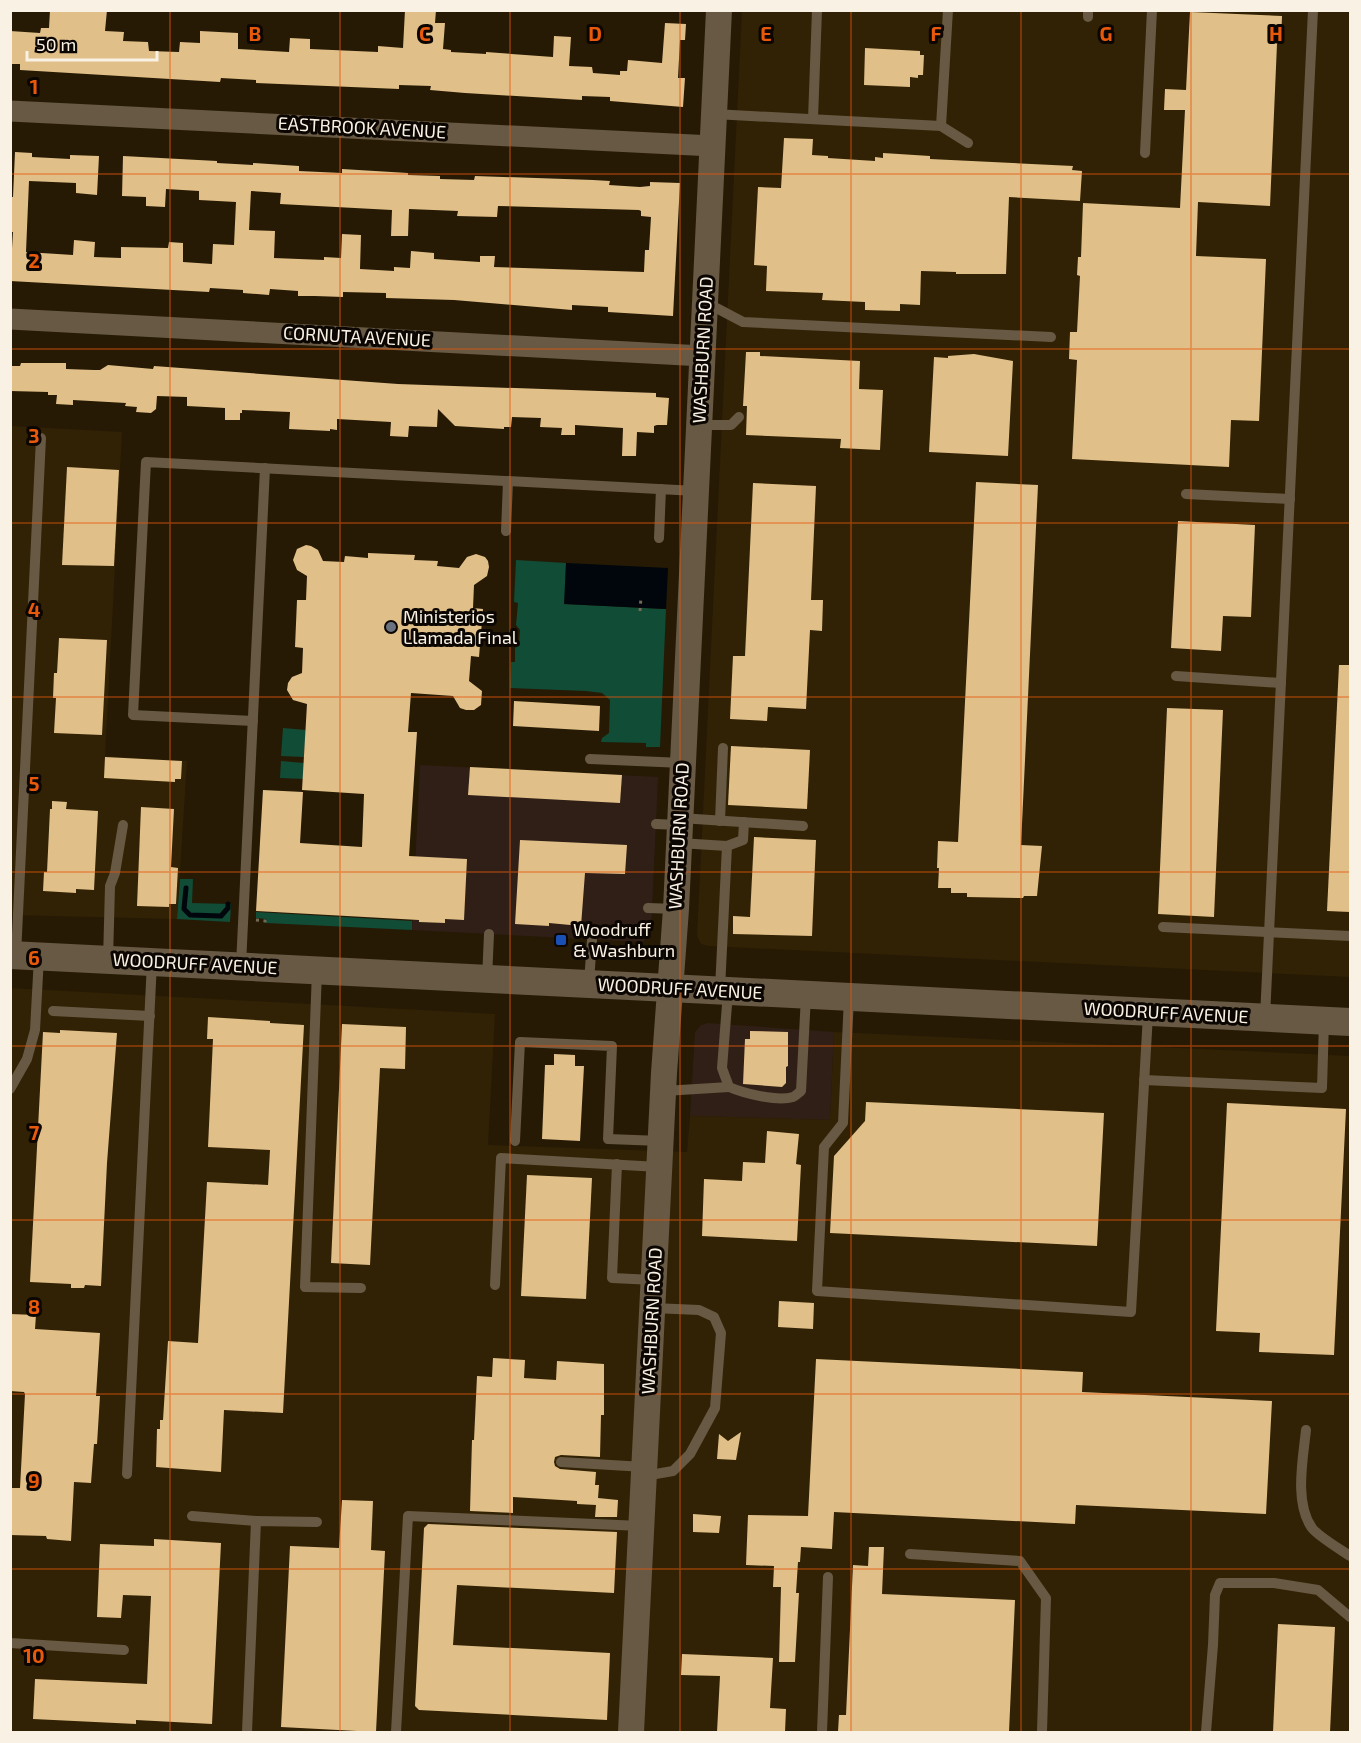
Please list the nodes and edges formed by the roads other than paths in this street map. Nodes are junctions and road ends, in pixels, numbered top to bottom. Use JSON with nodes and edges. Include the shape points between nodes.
{"nodes":[{"id":1,"x":719,"y":10,"type":"edge"},
{"id":2,"x":817,"y":10,"type":"edge"},
{"id":3,"x":948,"y":10,"type":"edge"},
{"id":4,"x":1152,"y":10,"type":"edge"},
{"id":5,"x":1313,"y":10,"type":"edge"},
{"id":6,"x":10,"y":111,"type":"edge"},
{"id":7,"x":714,"y":114,"type":"junction"},
{"id":8,"x":813,"y":119,"type":"junction"},
{"id":9,"x":941,"y":126,"type":"junction"},
{"id":10,"x":968,"y":142,"type":"dead end"},
{"id":11,"x":712,"y":146,"type":"junction"},
{"id":12,"x":1145,"y":153,"type":"dead end"},
{"id":13,"x":705,"y":302,"type":"junction"},
{"id":14,"x":10,"y":319,"type":"edge"},
{"id":15,"x":1052,"y":337,"type":"dead end"},
{"id":16,"x":703,"y":356,"type":"junction"},
{"id":17,"x":739,"y":417,"type":"dead end"},
{"id":18,"x":699,"y":425,"type":"junction"},
{"id":19,"x":41,"y":438,"type":"dead end"},
{"id":20,"x":265,"y":468,"type":"junction"},
{"id":21,"x":508,"y":481,"type":"junction"},
{"id":22,"x":661,"y":489,"type":"junction"},
{"id":23,"x":696,"y":491,"type":"junction"},
{"id":24,"x":1186,"y":494,"type":"dead end"},
{"id":25,"x":1290,"y":499,"type":"junction"},
{"id":26,"x":506,"y":531,"type":"dead end"},
{"id":27,"x":659,"y":538,"type":"dead end"},
{"id":28,"x":1176,"y":676,"type":"dead end"},
{"id":29,"x":1281,"y":683,"type":"junction"},
{"id":30,"x":253,"y":721,"type":"junction"},
{"id":31,"x":723,"y":748,"type":"dead end"},
{"id":32,"x":590,"y":759,"type":"dead end"},
{"id":33,"x":683,"y":763,"type":"junction"},
{"id":34,"x":720,"y":820,"type":"junction"},
{"id":35,"x":744,"y":822,"type":"junction"},
{"id":36,"x":123,"y":825,"type":"dead end"},
{"id":37,"x":803,"y":826,"type":"dead end"},
{"id":38,"x":674,"y":828,"type":"junction"},
{"id":39,"x":727,"y":846,"type":"junction"},
{"id":40,"x":648,"y":908,"type":"dead end"},
{"id":41,"x":676,"y":909,"type":"junction"},
{"id":42,"x":1163,"y":927,"type":"dead end"},
{"id":43,"x":1269,"y":933,"type":"junction"},
{"id":44,"x":489,"y":934,"type":"dead end"},
{"id":45,"x":1350,"y":936,"type":"edge"},
{"id":46,"x":592,"y":940,"type":"dead end"},
{"id":47,"x":22,"y":956,"type":"edge"},
{"id":48,"x":108,"y":960,"type":"junction"},
{"id":49,"x":152,"y":962,"type":"junction"},
{"id":50,"x":241,"y":966,"type":"junction"},
{"id":51,"x":317,"y":971,"type":"junction"},
{"id":52,"x":487,"y":979,"type":"junction"},
{"id":53,"x":589,"y":984,"type":"junction"},
{"id":54,"x":670,"y":989,"type":"junction"},
{"id":55,"x":724,"y":991,"type":"junction"},
{"id":56,"x":806,"y":995,"type":"junction"},
{"id":57,"x":849,"y":997,"type":"junction"},
{"id":58,"x":53,"y":1011,"type":"dead end"},
{"id":59,"x":1148,"y":1012,"type":"junction"},
{"id":60,"x":150,"y":1016,"type":"junction"},
{"id":61,"x":1265,"y":1018,"type":"junction"},
{"id":62,"x":1337,"y":1021,"type":"edge"},
{"id":63,"x":1144,"y":1080,"type":"junction"},
{"id":64,"x":729,"y":1087,"type":"junction"},
{"id":65,"x":10,"y":1089,"type":"edge"},
{"id":66,"x":664,"y":1091,"type":"junction"},
{"id":67,"x":515,"y":1141,"type":"dead end"},
{"id":68,"x":661,"y":1142,"type":"junction"},
{"id":69,"x":617,"y":1164,"type":"junction"},
{"id":70,"x":660,"y":1167,"type":"junction"},
{"id":71,"x":654,"y":1280,"type":"junction"},
{"id":72,"x":495,"y":1285,"type":"dead end"},
{"id":73,"x":361,"y":1288,"type":"dead end"},
{"id":74,"x":652,"y":1308,"type":"junction"},
{"id":75,"x":1306,"y":1430,"type":"dead end"},
{"id":76,"x":561,"y":1462,"type":"dead end"},
{"id":77,"x":644,"y":1471,"type":"junction"},
{"id":78,"x":127,"y":1474,"type":"dead end"},
{"id":79,"x":192,"y":1516,"type":"dead end"},
{"id":80,"x":256,"y":1521,"type":"junction"},
{"id":81,"x":318,"y":1522,"type":"dead end"},
{"id":82,"x":641,"y":1526,"type":"junction"},
{"id":83,"x":910,"y":1554,"type":"dead end"},
{"id":84,"x":1350,"y":1556,"type":"edge"},
{"id":85,"x":828,"y":1577,"type":"dead end"},
{"id":86,"x":1350,"y":1617,"type":"edge"},
{"id":87,"x":10,"y":1643,"type":"edge"},
{"id":88,"x":124,"y":1650,"type":"dead end"},
{"id":89,"x":247,"y":1732,"type":"edge"},
{"id":90,"x":396,"y":1732,"type":"edge"},
{"id":91,"x":631,"y":1732,"type":"edge"},
{"id":92,"x":822,"y":1732,"type":"edge"},
{"id":93,"x":1042,"y":1732,"type":"edge"},
{"id":94,"x":1206,"y":1732,"type":"edge"}],
"edges":[{"from":1,"to":7,"type":"street","name":"WASHBURN ROAD"},
{"from":2,"to":8,"type":"lane"},
{"from":3,"to":9,"type":"lane"},
{"from":4,"to":12,"type":"lane"},
{"from":5,"to":25,"type":"lane"},
{"from":6,"to":11,"type":"street","name":"EASTBROOK AVENUE"},
{"from":7,"to":8,"type":"lane"},
{"from":7,"to":11,"type":"street","name":"WASHBURN ROAD"},
{"from":8,"to":9,"type":"lane"},
{"from":9,"to":10,"type":"lane"},
{"from":11,"to":13,"type":"street","name":"WASHBURN ROAD"},
{"from":13,"to":15,"type":"lane","via":[[744,322]]},
{"from":13,"to":16,"type":"street","name":"WASHBURN ROAD"},
{"from":14,"to":16,"type":"street","name":"CORNUTA AVENUE"},
{"from":16,"to":18,"type":"street","name":"WASHBURN ROAD"},
{"from":17,"to":18,"type":"lane","via":[[731,425]]},
{"from":18,"to":23,"type":"street","name":"WASHBURN ROAD"},
{"from":19,"to":47,"type":"lane"},
{"from":20,"to":21,"type":"lane"},
{"from":20,"to":30,"type":"lane"},
{"from":20,"to":30,"type":"lane","via":[[146,462],[133,715]]},
{"from":21,"to":22,"type":"lane"},
{"from":21,"to":26,"type":"lane"},
{"from":22,"to":23,"type":"lane"},
{"from":22,"to":27,"type":"lane"},
{"from":23,"to":33,"type":"street","name":"WASHBURN ROAD"},
{"from":24,"to":25,"type":"lane"},
{"from":25,"to":29,"type":"lane"},
{"from":28,"to":29,"type":"lane"},
{"from":29,"to":43,"type":"lane"},
{"from":30,"to":50,"type":"lane"},
{"from":31,"to":34,"type":"lane"},
{"from":32,"to":33,"type":"lane"},
{"from":33,"to":38,"type":"street","name":"WASHBURN ROAD"},
{"from":34,"to":35,"type":"lane"},
{"from":34,"to":38,"type":"lane"},
{"from":35,"to":37,"type":"lane"},
{"from":35,"to":39,"type":"lane","via":[[743,840]]},
{"from":36,"to":48,"type":"lane","via":[[110,886]]},
{"from":38,"to":39,"type":"lane"},
{"from":38,"to":41,"type":"street","name":"WASHBURN ROAD"},
{"from":39,"to":55,"type":"lane"},
{"from":40,"to":41,"type":"lane"},
{"from":41,"to":54,"type":"street","name":"WASHBURN ROAD"},
{"from":42,"to":43,"type":"lane"},
{"from":43,"to":45,"type":"lane"},
{"from":43,"to":61,"type":"lane"},
{"from":44,"to":52,"type":"lane"},
{"from":46,"to":53,"type":"lane"},
{"from":47,"to":48,"type":"main road","name":"WOODRUFF AVENUE"},
{"from":47,"to":65,"type":"lane","via":[[35,1030],[27,1059]]},
{"from":48,"to":49,"type":"main road","name":"WOODRUFF AVENUE"},
{"from":49,"to":50,"type":"main road","name":"WOODRUFF AVENUE"},
{"from":49,"to":60,"type":"lane"},
{"from":50,"to":51,"type":"main road","name":"WOODRUFF AVENUE"},
{"from":51,"to":52,"type":"main road","name":"WOODRUFF AVENUE"},
{"from":51,"to":73,"type":"lane","via":[[305,1287]]},
{"from":52,"to":53,"type":"main road","name":"WOODRUFF AVENUE"},
{"from":53,"to":54,"type":"main road","name":"WOODRUFF AVENUE"},
{"from":54,"to":55,"type":"main road","name":"WOODRUFF AVENUE"},
{"from":54,"to":66,"type":"street","name":"WASHBURN ROAD"},
{"from":55,"to":56,"type":"main road","name":"WOODRUFF AVENUE"},
{"from":55,"to":64,"type":"lane","via":[[722,1068]]},
{"from":56,"to":57,"type":"main road","name":"WOODRUFF AVENUE"},
{"from":56,"to":64,"type":"lane","via":[[801,1091],[793,1097],[774,1097],[746,1094]]},
{"from":57,"to":59,"type":"main road","name":"WOODRUFF AVENUE"},
{"from":57,"to":63,"type":"lane","via":[[843,1123],[824,1147],[817,1292],[1131,1312]]},
{"from":58,"to":60,"type":"lane"},
{"from":59,"to":61,"type":"main road","name":"WOODRUFF AVENUE"},
{"from":59,"to":63,"type":"lane"},
{"from":60,"to":78,"type":"lane"},
{"from":61,"to":62,"type":"main road","name":"WOODRUFF AVENUE"},
{"from":62,"to":63,"type":"lane","via":[[1322,1088]]},
{"from":64,"to":66,"type":"lane"},
{"from":66,"to":68,"type":"street","name":"WASHBURN ROAD"},
{"from":67,"to":68,"type":"lane","via":[[520,1042],[612,1046],[608,1139]]},
{"from":68,"to":70,"type":"street","name":"WASHBURN ROAD"},
{"from":69,"to":70,"type":"lane"},
{"from":69,"to":71,"type":"lane","via":[[612,1278]]},
{"from":69,"to":72,"type":"lane","via":[[501,1158]]},
{"from":70,"to":71,"type":"street","name":"WASHBURN ROAD"},
{"from":71,"to":74,"type":"street","name":"WASHBURN ROAD"},
{"from":74,"to":77,"type":"street","name":"WASHBURN ROAD"},
{"from":74,"to":77,"type":"lane","via":[[699,1310],[714,1317],[721,1333],[715,1408],[690,1454],[673,1471]]},
{"from":75,"to":84,"type":"lane","via":[[1301,1475],[1304,1511],[1313,1529]]},
{"from":76,"to":77,"type":"lane"},
{"from":77,"to":82,"type":"street","name":"WASHBURN ROAD"},
{"from":79,"to":80,"type":"lane"},
{"from":80,"to":81,"type":"lane"},
{"from":80,"to":89,"type":"lane"},
{"from":82,"to":90,"type":"lane","via":[[408,1516]]},
{"from":82,"to":91,"type":"street","name":"WASHBURN ROAD"},
{"from":83,"to":93,"type":"lane","via":[[1020,1561],[1046,1598]]},
{"from":85,"to":92,"type":"lane"},
{"from":86,"to":94,"type":"lane","via":[[1318,1590],[1274,1583],[1220,1583],[1215,1595]]},
{"from":87,"to":88,"type":"lane"}]}
